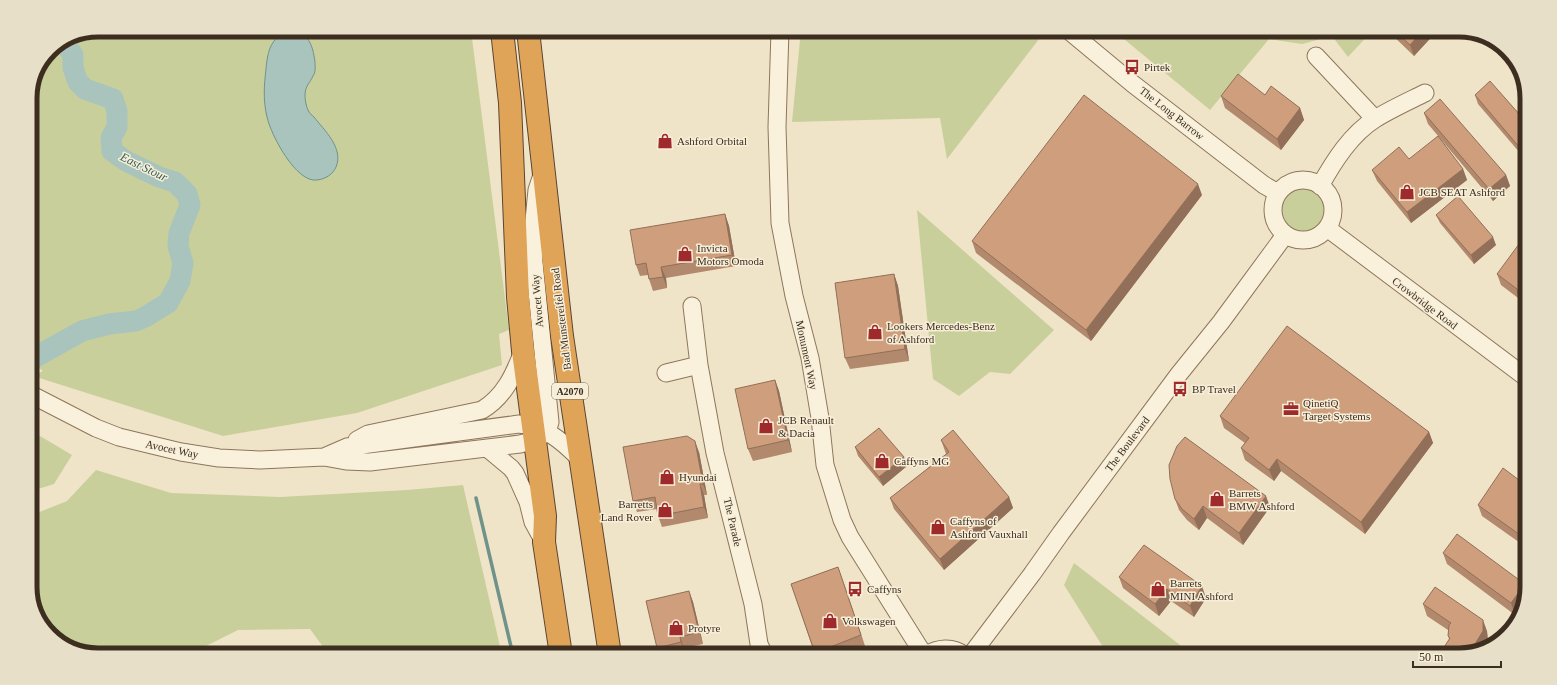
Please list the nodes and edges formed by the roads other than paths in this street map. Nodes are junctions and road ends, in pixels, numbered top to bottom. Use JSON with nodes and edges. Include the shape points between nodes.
{"nodes":[{"id":1,"x":503,"y":37,"type":"edge"},
{"id":2,"x":529,"y":37,"type":"edge"},
{"id":3,"x":780,"y":37,"type":"edge"},
{"id":4,"x":1077,"y":37,"type":"edge"},
{"id":5,"x":1316,"y":56,"type":"dead end"},
{"id":6,"x":1425,"y":92,"type":"dead end"},
{"id":7,"x":1375,"y":119,"type":"junction"},
{"id":8,"x":544,"y":170,"type":"junction"},
{"id":9,"x":1320,"y":186,"type":"junction"},
{"id":10,"x":1278,"y":193,"type":"junction"},
{"id":11,"x":1327,"y":228,"type":"junction"},
{"id":12,"x":1285,"y":235,"type":"junction"},
{"id":13,"x":692,"y":306,"type":"dead end"},
{"id":14,"x":523,"y":351,"type":"junction"},
{"id":15,"x":699,"y":365,"type":"junction"},
{"id":16,"x":666,"y":373,"type":"dead end"},
{"id":17,"x":1520,"y":373,"type":"edge"},
{"id":18,"x":37,"y":398,"type":"edge"},
{"id":19,"x":539,"y":432,"type":"junction"},
{"id":20,"x":347,"y":447,"type":"junction"},
{"id":21,"x":487,"y":448,"type":"junction"},
{"id":22,"x":324,"y":457,"type":"junction"},
{"id":23,"x":579,"y":458,"type":"junction"},
{"id":24,"x":544,"y":542,"type":"junction"},
{"id":25,"x":560,"y":648,"type":"edge"},
{"id":26,"x":609,"y":648,"type":"edge"},
{"id":27,"x":761,"y":648,"type":"edge"},
{"id":28,"x":921,"y":648,"type":"edge"},
{"id":29,"x":976,"y":648,"type":"edge"}],
"edges":[{"from":1,"to":14,"type":"highway","via":[[514,159],[514,214]]},
{"from":2,"to":8,"type":"highway","name":"Bad Munstereifel Road","number":"A2070"},
{"from":3,"to":28,"type":"street","name":"Monument Way","via":[[777,127],[780,223],[811,366],[825,465],[850,537]]},
{"from":4,"to":10,"type":"street","name":"The Long Barrow","via":[[1264,185]]},
{"from":5,"to":7,"type":"street"},
{"from":6,"to":7,"type":"street"},
{"from":7,"to":9,"type":"street","via":[[1346,145]]},
{"from":8,"to":19,"type":"street","name":"Avocet Way","via":[[537,190],[533,230],[540,335],[550,422]]},
{"from":8,"to":23,"type":"highway","name":"Bad Munstereifel Road","number":"A2070","via":[[562,336]]},
{"from":9,"to":10,"type":"street","via":[[1307,180],[1293,181]]},
{"from":9,"to":11,"type":"street","via":[[1333,206],[1331,221]]},
{"from":10,"to":12,"type":"street","via":[[1273,216],[1278,229]]},
{"from":11,"to":12,"type":"street","via":[[1320,235],[1303,241]]},
{"from":11,"to":17,"type":"street","name":"Crowbridge Road"},
{"from":12,"to":29,"type":"street","name":"The Boulevard"},
{"from":13,"to":15,"type":"street","name":"The Parade"},
{"from":14,"to":19,"type":"highway"},
{"from":14,"to":20,"type":"street","name":"Avocet Way","via":[[508,385],[482,410],[368,434]]},
{"from":15,"to":16,"type":"street"},
{"from":15,"to":27,"type":"street","name":"The Parade","via":[[715,453],[753,604]]},
{"from":18,"to":22,"type":"street","name":"Avocet Way","via":[[96,428],[120,437],[181,452],[219,458],[260,460]]},
{"from":19,"to":20,"type":"street","name":"Avocet Way","via":[[519,424]]},
{"from":19,"to":21,"type":"street","name":"Avocet Way","via":[[520,444]]},
{"from":19,"to":23,"type":"street","via":[[562,442]]},
{"from":19,"to":24,"type":"highway"},
{"from":20,"to":22,"type":"street","name":"Avocet Way"},
{"from":21,"to":22,"type":"street","name":"Avocet Way","via":[[370,462]]},
{"from":21,"to":24,"type":"street","via":[[515,472],[528,502],[533,522]]},
{"from":23,"to":26,"type":"highway","name":"Bad Munstereifel Road","number":"A2070"},
{"from":24,"to":25,"type":"highway"}]}
